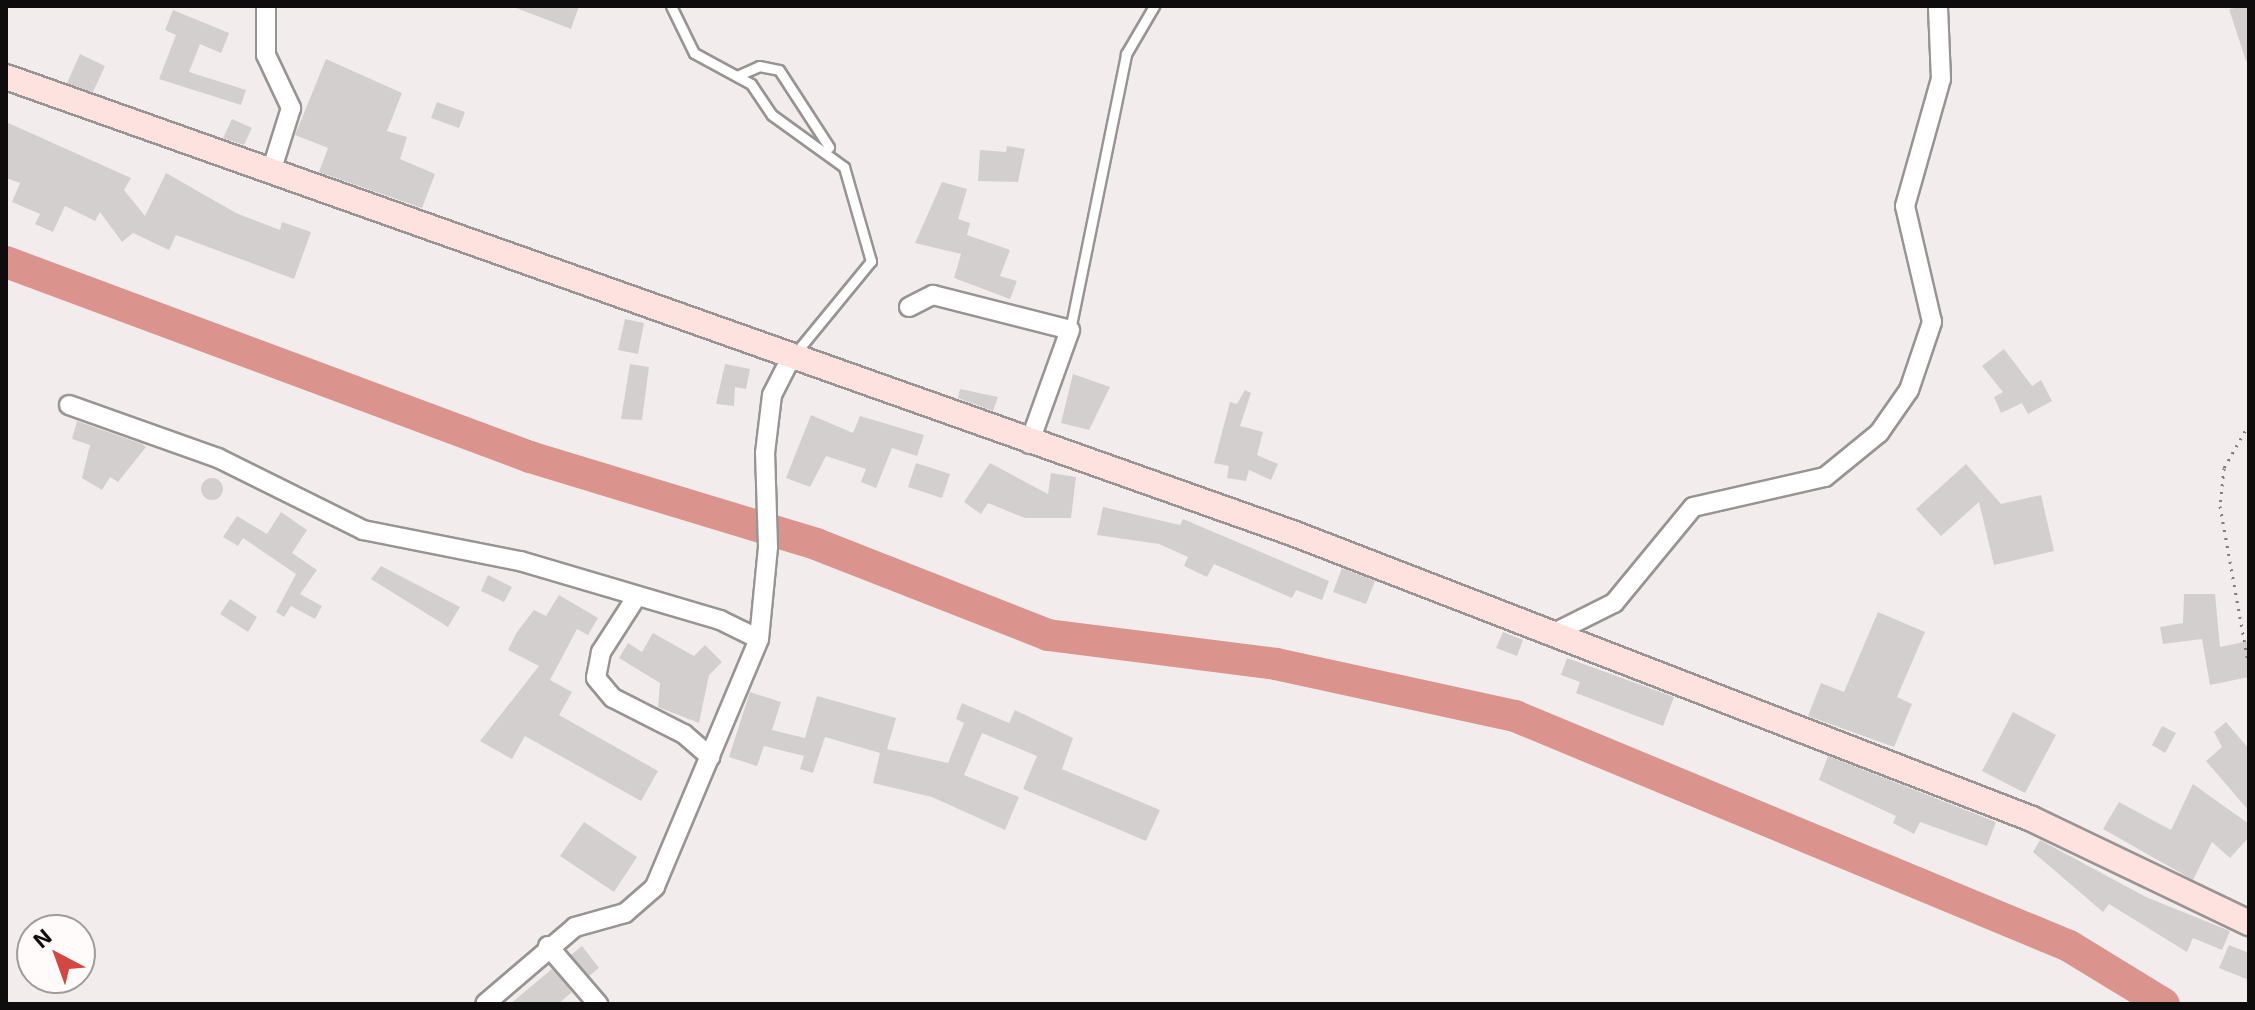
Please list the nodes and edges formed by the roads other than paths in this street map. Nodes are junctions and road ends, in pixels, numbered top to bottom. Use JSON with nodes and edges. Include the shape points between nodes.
{"nodes":[{"id":1,"x":266,"y":6,"type":"edge"},
{"id":2,"x":671,"y":6,"type":"edge"},
{"id":3,"x":1154,"y":6,"type":"edge"},
{"id":4,"x":1938,"y":6,"type":"edge"},
{"id":5,"x":739,"y":75,"type":"junction"},
{"id":6,"x":6,"y":77,"type":"edge"},
{"id":7,"x":830,"y":150,"type":"junction"},
{"id":8,"x":271,"y":172,"type":"junction"},
{"id":9,"x":909,"y":307,"type":"dead end"},
{"id":10,"x":1070,"y":330,"type":"junction"},
{"id":11,"x":790,"y":360,"type":"junction"},
{"id":12,"x":69,"y":405,"type":"dead end"},
{"id":13,"x":1029,"y":444,"type":"junction"},
{"id":14,"x":637,"y":596,"type":"junction"},
{"id":15,"x":1550,"y":635,"type":"junction"},
{"id":16,"x":759,"y":639,"type":"junction"},
{"id":17,"x":710,"y":757,"type":"junction"},
{"id":18,"x":2249,"y":923,"type":"edge"},
{"id":19,"x":548,"y":946,"type":"junction"},
{"id":20,"x":485,"y":1004,"type":"edge"},
{"id":21,"x":598,"y":1004,"type":"edge"}],
"edges":[{"from":1,"to":8,"type":"street","via":[[266,55],[291,108]]},
{"from":2,"to":5,"type":"lane","via":[[694,53]]},
{"from":3,"to":10,"type":"lane","via":[[1126,54]]},
{"from":4,"to":15,"type":"street","via":[[1941,79],[1905,206],[1932,322],[1909,390],[1879,433],[1825,477],[1693,507],[1614,603]]},
{"from":5,"to":7,"type":"lane","via":[[772,115]]},
{"from":5,"to":7,"type":"lane","via":[[759,66],[779,70]]},
{"from":6,"to":8,"type":"main road"},
{"from":7,"to":11,"type":"lane","via":[[844,167],[871,261]]},
{"from":8,"to":11,"type":"main road"},
{"from":9,"to":10,"type":"street","via":[[933,295]]},
{"from":10,"to":13,"type":"street"},
{"from":11,"to":13,"type":"main road"},
{"from":11,"to":16,"type":"street","via":[[772,395]]},
{"from":12,"to":14,"type":"street","via":[[218,458],[363,530],[520,561]]},
{"from":13,"to":15,"type":"main road","via":[[1295,534]]},
{"from":14,"to":16,"type":"street"},
{"from":14,"to":17,"type":"street","via":[[601,652],[596,678],[613,698],[684,734]]},
{"from":15,"to":18,"type":"main road","via":[[2032,819]]},
{"from":16,"to":17,"type":"street"},
{"from":17,"to":19,"type":"street","via":[[655,887],[625,913],[575,927]]},
{"from":19,"to":20,"type":"street"},
{"from":19,"to":21,"type":"street"}]}
